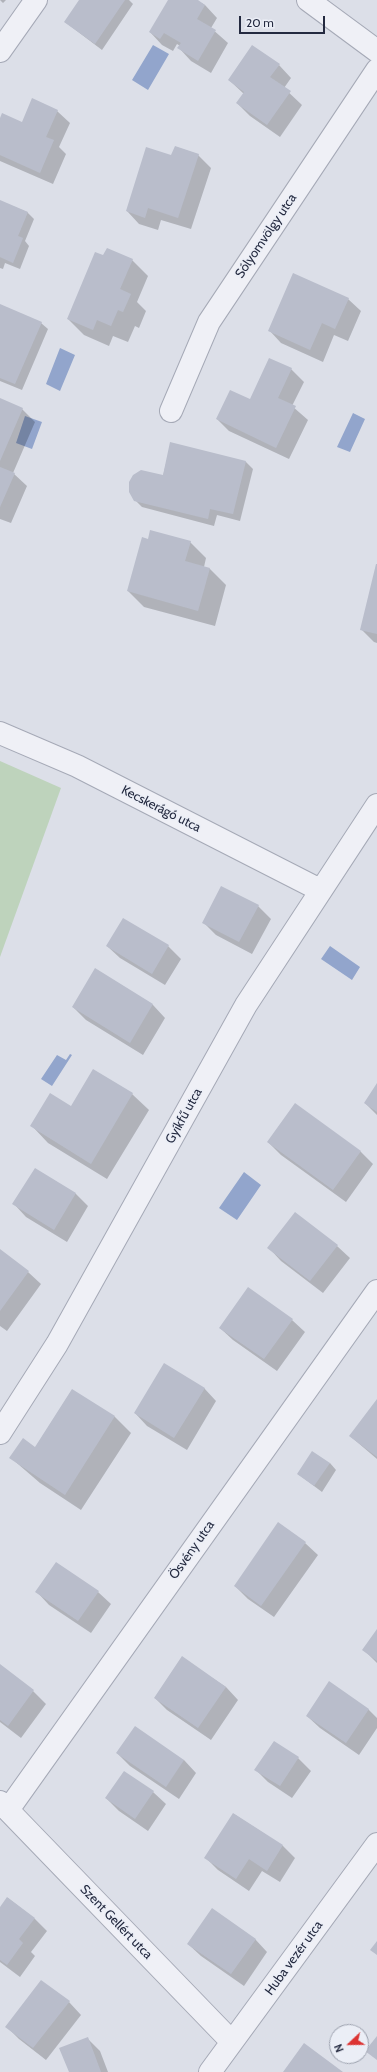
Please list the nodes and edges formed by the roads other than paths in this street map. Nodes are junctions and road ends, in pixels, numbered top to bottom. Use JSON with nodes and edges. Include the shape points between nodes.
{"nodes":[{"id":1,"x":36,"y":0,"type":"edge"},
{"id":2,"x":308,"y":0,"type":"edge"},
{"id":3,"x":0,"y":51,"type":"edge"},
{"id":4,"x":377,"y":51,"type":"edge"},
{"id":5,"x":377,"y":70,"type":"edge"},
{"id":6,"x":171,"y":411,"type":"dead end"},
{"id":7,"x":0,"y":733,"type":"edge"},
{"id":8,"x":377,"y":805,"type":"edge"},
{"id":9,"x":320,"y":890,"type":"junction"},
{"id":10,"x":374,"y":1303,"type":"edge"},
{"id":11,"x":0,"y":1433,"type":"edge"},
{"id":12,"x":4,"y":1806,"type":"edge"},
{"id":13,"x":377,"y":1844,"type":"edge"},
{"id":14,"x":232,"y":2042,"type":"junction"},
{"id":15,"x":210,"y":2072,"type":"edge"}],
"edges":[{"from":1,"to":3,"type":"street"},
{"from":2,"to":4,"type":"street"},
{"from":5,"to":6,"type":"street","name":"Sólyomvölgy utca","via":[[209,322]]},
{"from":7,"to":9,"type":"street","name":"Kecskerágó utca","via":[[78,766]]},
{"from":8,"to":9,"type":"street","name":"Gyíkfű utca"},
{"from":9,"to":11,"type":"street","name":"Gyíkfű utca","via":[[246,1005],[57,1344]]},
{"from":10,"to":12,"type":"street","name":"Ösvény utca"},
{"from":12,"to":14,"type":"street","name":"Szent Gellért utca"},
{"from":13,"to":14,"type":"street","name":"Huba vezér utca"},
{"from":14,"to":15,"type":"street","name":"Huba vezér utca"}]}
